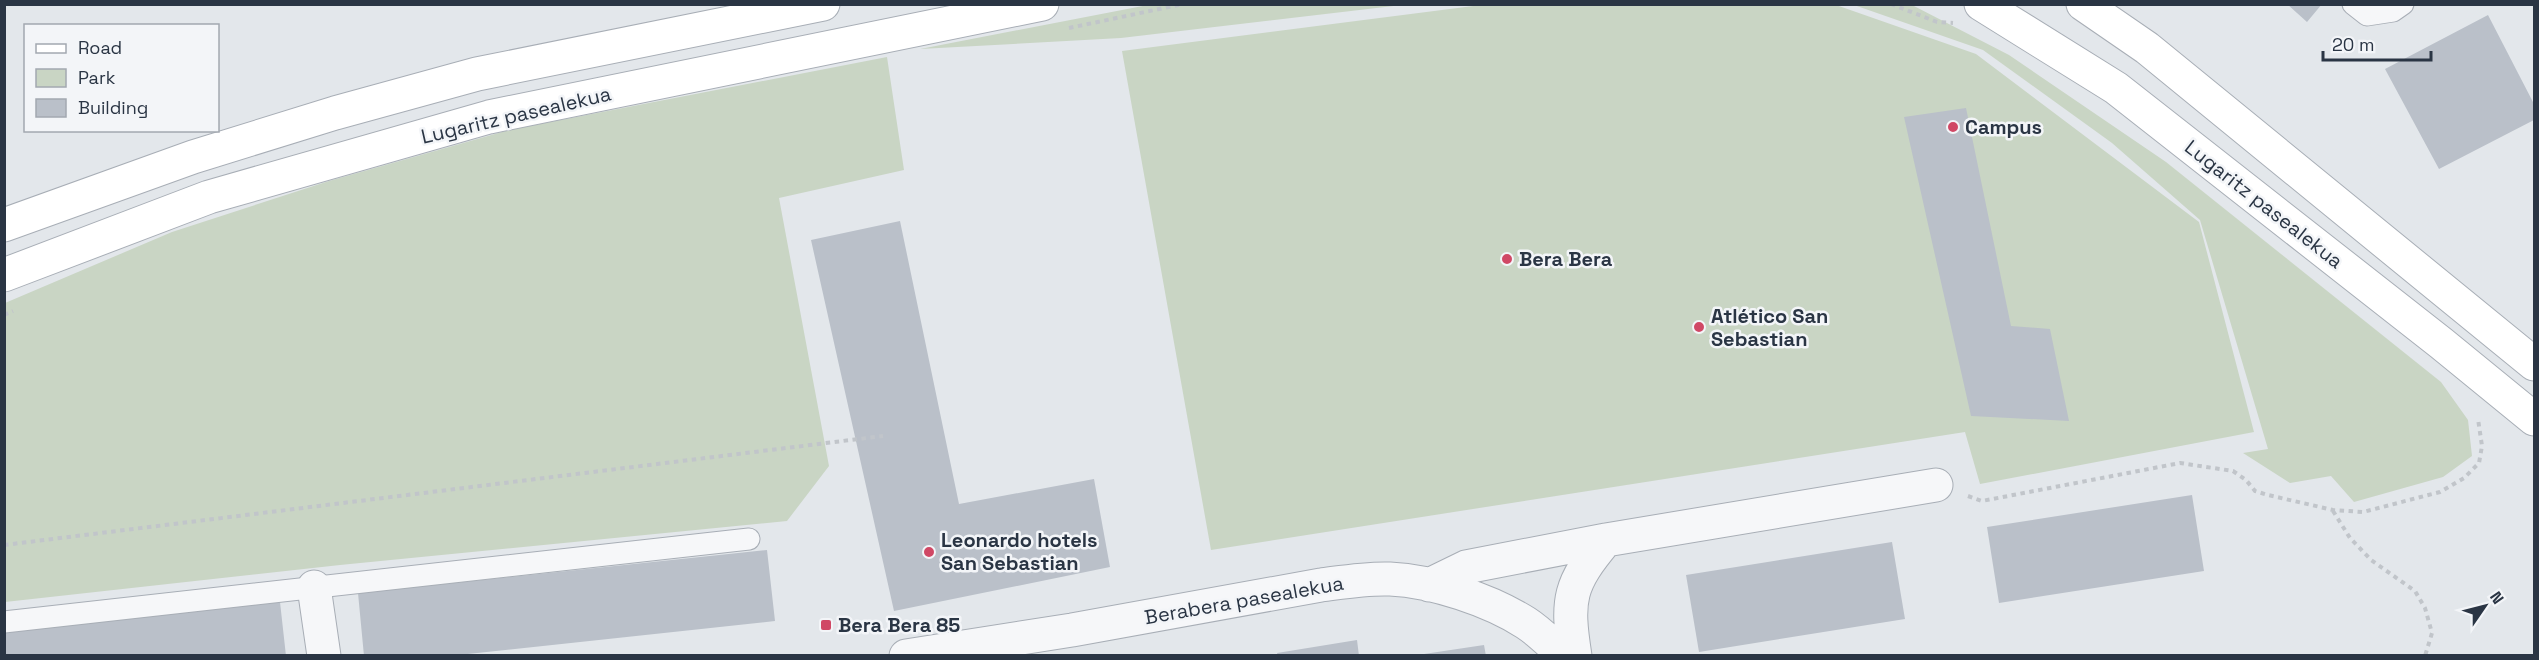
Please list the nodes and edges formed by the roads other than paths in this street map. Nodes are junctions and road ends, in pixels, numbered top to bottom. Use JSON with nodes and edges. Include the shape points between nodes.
{"nodes":[{"id":1,"x":823,"y":4,"type":"edge"},
{"id":2,"x":2083,"y":4,"type":"edge"},
{"id":3,"x":2353,"y":4,"type":"edge"},
{"id":4,"x":2403,"y":4,"type":"edge"},
{"id":5,"x":1972,"y":14,"type":"edge"},
{"id":6,"x":1049,"y":18,"type":"edge"},
{"id":7,"x":4,"y":225,"type":"edge"},
{"id":8,"x":4,"y":275,"type":"edge"},
{"id":9,"x":2535,"y":364,"type":"edge"},
{"id":10,"x":2535,"y":419,"type":"edge"},
{"id":11,"x":1936,"y":484,"type":"road end"},
{"id":12,"x":749,"y":539,"type":"dead end"},
{"id":13,"x":1606,"y":540,"type":"junction"},
{"id":14,"x":1429,"y":585,"type":"junction"},
{"id":15,"x":314,"y":588,"type":"junction"},
{"id":16,"x":4,"y":622,"type":"edge"},
{"id":17,"x":1008,"y":648,"type":"edge"},
{"id":18,"x":324,"y":656,"type":"edge"},
{"id":19,"x":906,"y":656,"type":"edge"},
{"id":20,"x":1565,"y":656,"type":"edge"},
{"id":21,"x":1575,"y":656,"type":"edge"}],
"edges":[{"from":1,"to":7,"type":"main road","via":[[455,80],[194,157]]},
{"from":2,"to":9,"type":"main road","via":[[2147,48]]},
{"from":3,"to":4,"type":"lane","via":[[2367,15],[2393,11]]},
{"from":5,"to":10,"type":"main road","name":"Lugaritz pasealekua","via":[[2116,88]]},
{"from":6,"to":8,"type":"main road","name":"Lugaritz pasealekua","via":[[489,117],[209,197]]},
{"from":11,"to":13,"type":"street"},
{"from":12,"to":15,"type":"lane"},
{"from":13,"to":14,"type":"street","via":[[1466,567]]},
{"from":13,"to":21,"type":"street","via":[[1575,585],[1570,616]]},
{"from":14,"to":17,"type":"street","name":"Berabera pasealekua","via":[[1392,579],[1358,580]]},
{"from":14,"to":20,"type":"street","name":"Berabera pasealekua","via":[[1482,600],[1526,623]]},
{"from":15,"to":16,"type":"lane"},
{"from":15,"to":18,"type":"street"},
{"from":17,"to":19,"type":"street","name":"Berabera pasealekua"}]}
